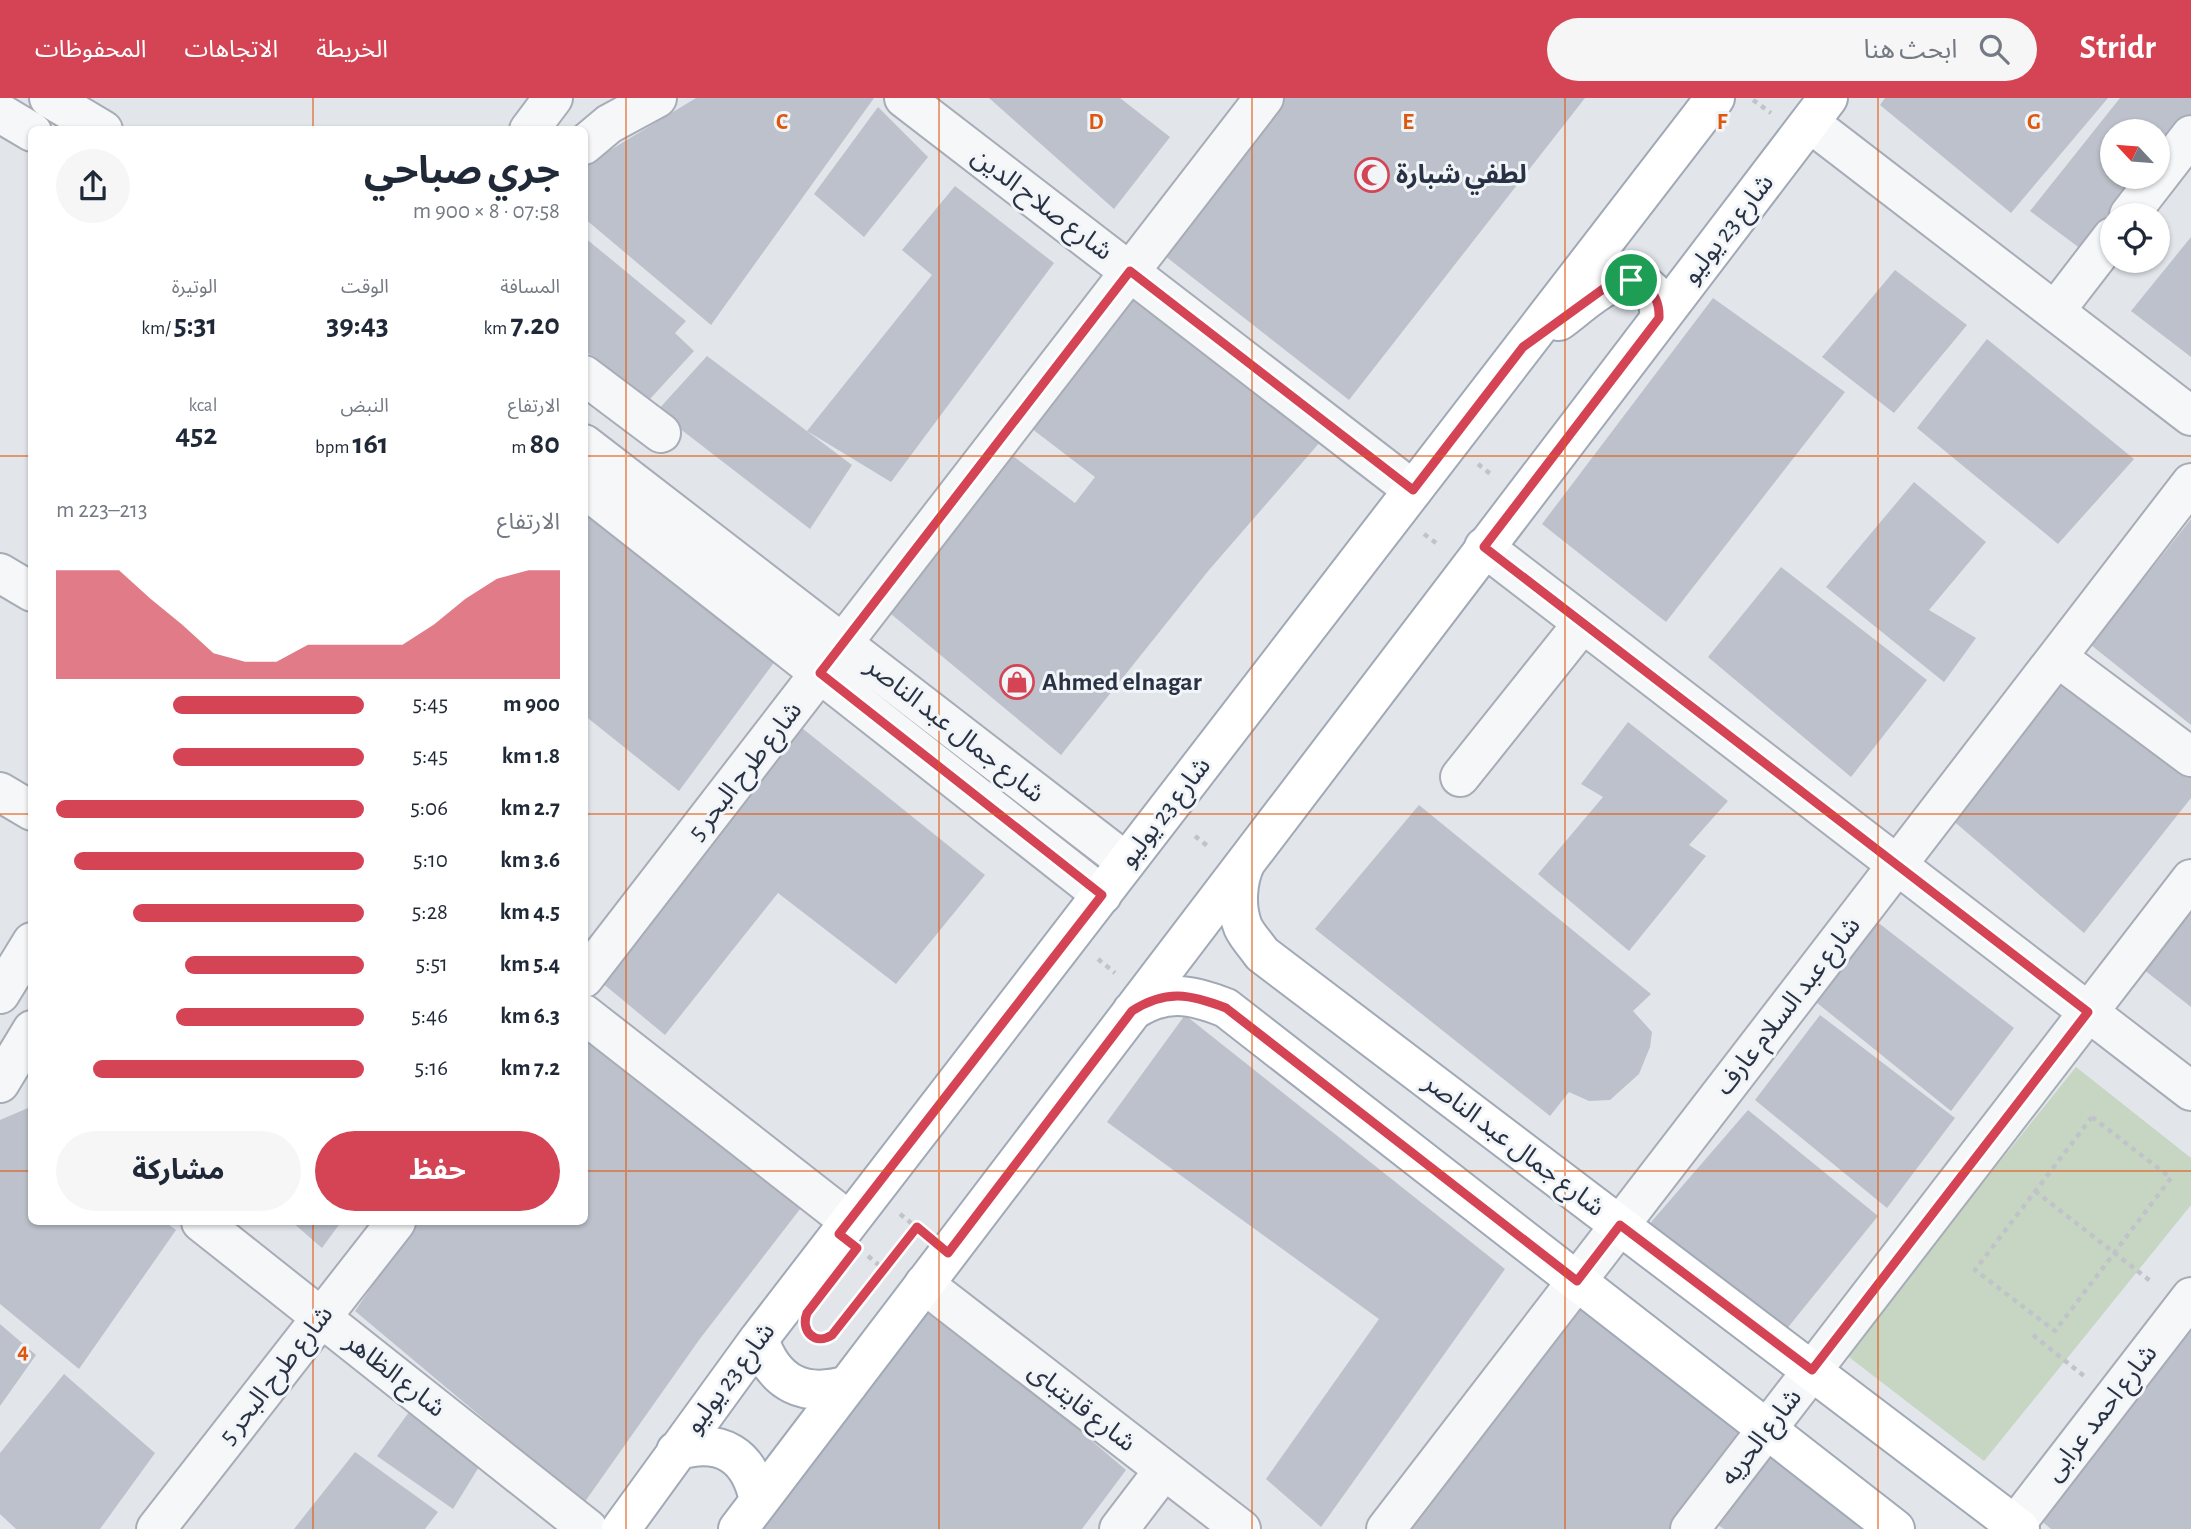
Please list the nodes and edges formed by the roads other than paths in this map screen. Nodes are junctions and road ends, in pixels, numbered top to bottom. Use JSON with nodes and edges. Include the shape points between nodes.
{"nodes":[{"id":1,"x":49,"y":98,"type":"edge"},
{"id":2,"x":552,"y":98,"type":"edge"},
{"id":3,"x":657,"y":98,"type":"edge"},
{"id":4,"x":904,"y":98,"type":"edge"},
{"id":5,"x":1264,"y":98,"type":"edge"},
{"id":6,"x":1715,"y":98,"type":"edge"},
{"id":7,"x":1819,"y":110,"type":"edge"},
{"id":8,"x":0,"y":113,"type":"edge"},
{"id":9,"x":96,"y":126,"type":"edge"},
{"id":10,"x":532,"y":126,"type":"edge"},
{"id":11,"x":28,"y":130,"type":"edge"},
{"id":12,"x":2191,"y":135,"type":"edge"},
{"id":13,"x":588,"y":142,"type":"edge"},
{"id":14,"x":2138,"y":203,"type":"edge"},
{"id":15,"x":2100,"y":253,"type":"edge"},
{"id":16,"x":1130,"y":271,"type":"junction"},
{"id":17,"x":2055,"y":311,"type":"junction"},
{"id":18,"x":1659,"y":318,"type":"junction"},
{"id":19,"x":1523,"y":347,"type":"junction"},
{"id":20,"x":588,"y":378,"type":"edge"},
{"id":21,"x":2191,"y":416,"type":"edge"},
{"id":22,"x":597,"y":454,"type":"edge"},
{"id":23,"x":2191,"y":483,"type":"edge"},
{"id":24,"x":588,"y":491,"type":"edge"},
{"id":25,"x":1405,"y":501,"type":"junction"},
{"id":26,"x":1476,"y":558,"type":"junction"},
{"id":27,"x":0,"y":573,"type":"edge"},
{"id":28,"x":28,"y":590,"type":"edge"},
{"id":29,"x":1583,"y":623,"type":"junction"},
{"id":30,"x":2057,"y":657,"type":"junction"},
{"id":31,"x":831,"y":658,"type":"junction"},
{"id":32,"x":2191,"y":757,"type":"edge"},
{"id":33,"x":1460,"y":777,"type":"dead end"},
{"id":34,"x":0,"y":792,"type":"edge"},
{"id":35,"x":28,"y":809,"type":"edge"},
{"id":36,"x":1245,"y":861,"type":"junction"},
{"id":37,"x":1126,"y":862,"type":"junction"},
{"id":38,"x":1897,"y":865,"type":"junction"},
{"id":39,"x":2191,"y":878,"type":"edge"},
{"id":40,"x":1102,"y":895,"type":"junction"},
{"id":41,"x":28,"y":949,"type":"edge"},
{"id":42,"x":588,"y":973,"type":"edge"},
{"id":43,"x":0,"y":995,"type":"edge"},
{"id":44,"x":1120,"y":998,"type":"junction"},
{"id":45,"x":2088,"y":1012,"type":"junction"},
{"id":46,"x":588,"y":1017,"type":"edge"},
{"id":47,"x":28,"y":1041,"type":"edge"},
{"id":48,"x":13,"y":1080,"type":"edge"},
{"id":49,"x":2191,"y":1091,"type":"edge"},
{"id":50,"x":205,"y":1225,"type":"edge"},
{"id":51,"x":394,"y":1225,"type":"edge"},
{"id":52,"x":1620,"y":1225,"type":"junction"},
{"id":53,"x":844,"y":1228,"type":"junction"},
{"id":54,"x":1577,"y":1281,"type":"junction"},
{"id":55,"x":920,"y":1289,"type":"junction"},
{"id":56,"x":2187,"y":1301,"type":"edge"},
{"id":57,"x":321,"y":1317,"type":"junction"},
{"id":58,"x":759,"y":1339,"type":"junction"},
{"id":59,"x":1812,"y":1370,"type":"junction"},
{"id":60,"x":848,"y":1385,"type":"junction"},
{"id":61,"x":1767,"y":1429,"type":"junction"},
{"id":62,"x":676,"y":1451,"type":"junction"},
{"id":63,"x":1164,"y":1470,"type":"junction"},
{"id":64,"x":749,"y":1515,"type":"edge"},
{"id":65,"x":2016,"y":1528,"type":"edge"},
{"id":66,"x":156,"y":1529,"type":"edge"},
{"id":67,"x":588,"y":1529,"type":"edge"},
{"id":68,"x":621,"y":1529,"type":"edge"},
{"id":69,"x":1119,"y":1529,"type":"edge"},
{"id":70,"x":1241,"y":1529,"type":"edge"},
{"id":71,"x":1387,"y":1529,"type":"edge"},
{"id":72,"x":1690,"y":1529,"type":"edge"},
{"id":73,"x":1895,"y":1529,"type":"edge"}],
"edges":[{"from":1,"to":9,"type":"street"},
{"from":2,"to":10,"type":"street"},
{"from":3,"to":13,"type":"street","via":[[609,124]]},
{"from":4,"to":16,"type":"street","name":"شارع صلاح الدين"},
{"from":5,"to":16,"type":"street","name":"شارع طرح البحر 5"},
{"from":6,"to":19,"type":"main road","name":"شارع 23 يوليو"},
{"from":7,"to":17,"type":"street"},
{"from":7,"to":18,"type":"main road","name":"شارع 23 يوليو"},
{"from":8,"to":11,"type":"street"},
{"from":12,"to":14,"type":"street"},
{"from":15,"to":17,"type":"street"},
{"from":16,"to":25,"type":"street","name":"شارع صلاح الدين"},
{"from":16,"to":31,"type":"street","name":"شارع طرح البحر 5"},
{"from":17,"to":21,"type":"street"},
{"from":18,"to":19,"type":"main road","via":[[1660,308],[1650,289],[1620,280]]},
{"from":18,"to":26,"type":"main road","name":"شارع 23 يوليو"},
{"from":19,"to":25,"type":"main road","name":"شارع 23 يوليو"},
{"from":20,"to":22,"type":"street","via":[[644,420]]},
{"from":22,"to":31,"type":"street","name":"شارع جمال عبد الناصر"},
{"from":23,"to":30,"type":"street","name":"شارع عبد السلام عارف"},
{"from":24,"to":31,"type":"street","name":"شارع جمال عبد الناصر"},
{"from":25,"to":37,"type":"main road","name":"شارع 23 يوليو"},
{"from":26,"to":29,"type":"street"},
{"from":26,"to":36,"type":"main road","name":"شارع 23 يوليو"},
{"from":27,"to":28,"type":"street"},
{"from":29,"to":33,"type":"street"},
{"from":29,"to":38,"type":"street"},
{"from":30,"to":32,"type":"street"},
{"from":30,"to":38,"type":"street","name":"شارع عبد السلام عارف"},
{"from":31,"to":37,"type":"street","name":"شارع جمال عبد الناصر"},
{"from":31,"to":40,"type":"street","name":"شارع جمال عبد الناصر"},
{"from":31,"to":42,"type":"street","name":"شارع طرح البحر 5"},
{"from":34,"to":35,"type":"street"},
{"from":36,"to":44,"type":"main road","name":"شارع 23 يوليو"},
{"from":36,"to":52,"type":"main road","name":"شارع جمال عبد الناصر","via":[[1238,887],[1243,927],[1262,954]]},
{"from":37,"to":40,"type":"main road","name":"شارع 23 يوليو"},
{"from":38,"to":45,"type":"street"},
{"from":38,"to":52,"type":"street","name":"شارع عبد السلام عارف"},
{"from":39,"to":45,"type":"street","name":"شارع الحريه"},
{"from":40,"to":53,"type":"main road","name":"شارع 23 يوليو"},
{"from":41,"to":43,"type":"street"},
{"from":44,"to":54,"type":"main road","via":[[1178,995],[1226,1008]]},
{"from":44,"to":55,"type":"main road","name":"شارع 23 يوليو"},
{"from":45,"to":49,"type":"street"},
{"from":45,"to":59,"type":"street","name":"شارع الحريه"},
{"from":46,"to":53,"type":"street"},
{"from":47,"to":48,"type":"street"},
{"from":50,"to":57,"type":"street","name":"شارع الظاهر"},
{"from":51,"to":57,"type":"street","name":"شارع طرح البحر 5"},
{"from":52,"to":54,"type":"street","name":"شارع عبد السلام عارف"},
{"from":52,"to":59,"type":"main road","name":"شارع جمال عبد الناصر"},
{"from":53,"to":58,"type":"main road","name":"شارع 23 يوليو"},
{"from":54,"to":61,"type":"main road"},
{"from":54,"to":71,"type":"street","name":"شارع عبد السلام عارف"},
{"from":55,"to":60,"type":"main road","name":"شارع 23 يوليو"},
{"from":55,"to":63,"type":"street","name":"شارع قايتباى"},
{"from":56,"to":65,"type":"street","name":"شارع احمد عرابى"},
{"from":57,"to":66,"type":"street","name":"شارع طرح البحر 5"},
{"from":57,"to":67,"type":"street","name":"شارع الظاهر"},
{"from":58,"to":60,"type":"main road","via":[[776,1373],[792,1384],[810,1390]]},
{"from":58,"to":62,"type":"main road","name":"شارع 23 يوليو"},
{"from":59,"to":61,"type":"street","name":"شارع الحريه"},
{"from":59,"to":65,"type":"main road","name":"شارع جمال عبد الناصر"},
{"from":60,"to":64,"type":"main road","name":"شارع 23 يوليو"},
{"from":61,"to":72,"type":"street","name":"شارع الحريه"},
{"from":61,"to":73,"type":"main road"},
{"from":62,"to":64,"type":"main road","via":[[713,1446],[746,1465],[756,1482]]},
{"from":62,"to":68,"type":"main road","name":"شارع 23 يوليو"},
{"from":63,"to":69,"type":"street"},
{"from":63,"to":70,"type":"street","name":"شارع قايتباى"}]}
